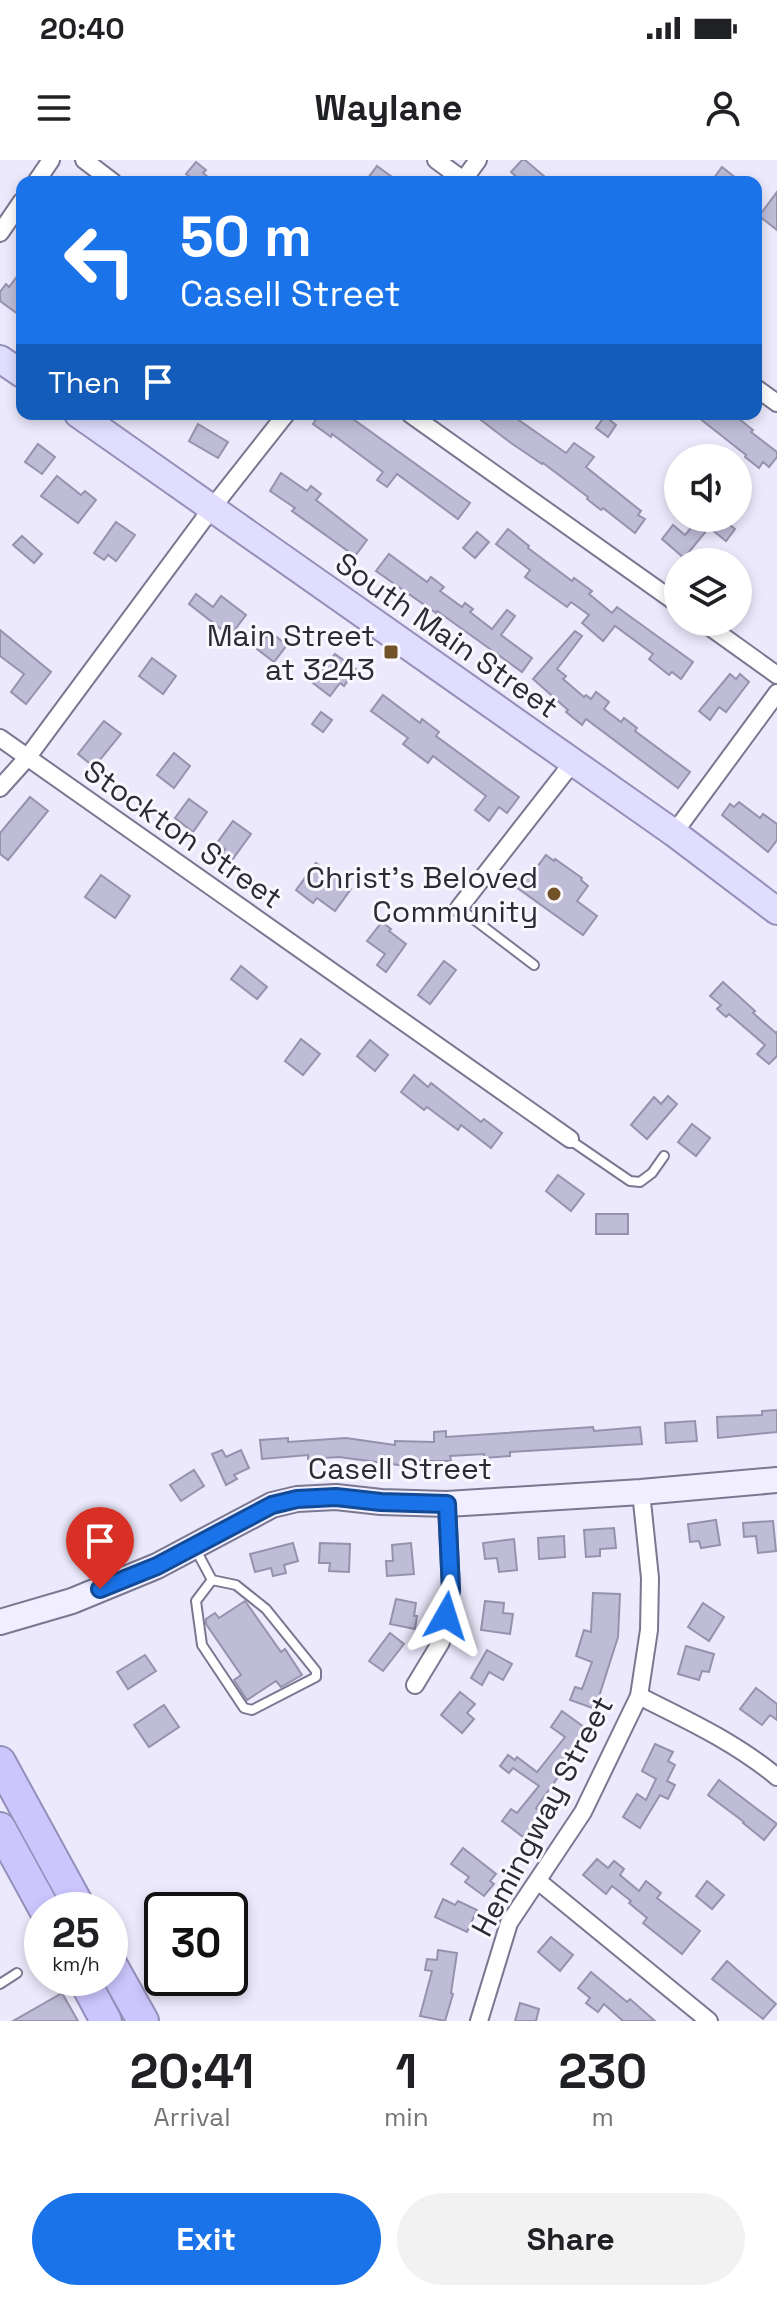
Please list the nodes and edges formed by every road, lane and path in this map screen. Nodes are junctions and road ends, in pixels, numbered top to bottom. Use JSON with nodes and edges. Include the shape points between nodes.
{"nodes":[{"id":1,"x":84,"y":160,"type":"edge"},
{"id":2,"x":436,"y":160,"type":"edge"},
{"id":3,"x":105,"y":176,"type":"edge"},
{"id":4,"x":457,"y":176,"type":"edge"},
{"id":5,"x":16,"y":210,"type":"edge"},
{"id":6,"x":0,"y":233,"type":"edge"},
{"id":7,"x":87,"y":420,"type":"edge"},
{"id":8,"x":281,"y":420,"type":"edge"},
{"id":9,"x":418,"y":420,"type":"edge"},
{"id":10,"x":212,"y":508,"type":"junction"},
{"id":11,"x":664,"y":594,"type":"edge"},
{"id":12,"x":723,"y":636,"type":"edge"},
{"id":13,"x":777,"y":675,"type":"edge"},
{"id":14,"x":777,"y":693,"type":"edge"},
{"id":15,"x":0,"y":738,"type":"edge"},
{"id":16,"x":27,"y":758,"type":"junction"},
{"id":17,"x":573,"y":762,"type":"junction"},
{"id":18,"x":0,"y":788,"type":"edge"},
{"id":19,"x":674,"y":833,"type":"junction"},
{"id":20,"x":459,"y":908,"type":"joint"},
{"id":21,"x":777,"y":911,"type":"edge"},
{"id":22,"x":534,"y":965,"type":"dead end"},
{"id":23,"x":570,"y":1139,"type":"joint"},
{"id":24,"x":664,"y":1156,"type":"dead end"},
{"id":25,"x":777,"y":1480,"type":"edge"},
{"id":26,"x":641,"y":1492,"type":"junction"},
{"id":27,"x":447,"y":1504,"type":"junction"},
{"id":28,"x":194,"y":1546,"type":"junction"},
{"id":29,"x":212,"y":1580,"type":"junction"},
{"id":30,"x":0,"y":1622,"type":"edge"},
{"id":31,"x":415,"y":1685,"type":"dead end"},
{"id":32,"x":639,"y":1696,"type":"junction"},
{"id":33,"x":0,"y":1762,"type":"edge"},
{"id":34,"x":777,"y":1777,"type":"edge"},
{"id":35,"x":0,"y":1828,"type":"edge"},
{"id":36,"x":538,"y":1881,"type":"junction"},
{"id":37,"x":35,"y":1892,"type":"edge"},
{"id":38,"x":71,"y":1892,"type":"edge"},
{"id":39,"x":17,"y":1973,"type":"dead end"},
{"id":40,"x":0,"y":1984,"type":"edge"},
{"id":41,"x":128,"y":1994,"type":"edge"},
{"id":42,"x":93,"y":1996,"type":"edge"},
{"id":43,"x":106,"y":2021,"type":"edge"},
{"id":44,"x":143,"y":2021,"type":"edge"},
{"id":45,"x":479,"y":2021,"type":"edge"},
{"id":46,"x":709,"y":2021,"type":"edge"}],
"edges":[{"from":1,"to":3,"type":"street"},
{"from":2,"to":4,"type":"street"},
{"from":5,"to":6,"type":"street"},
{"from":7,"to":10,"type":"main road","name":"South Main Street"},
{"from":8,"to":10,"type":"street"},
{"from":9,"to":11,"type":"street"},
{"from":10,"to":16,"type":"street"},
{"from":10,"to":17,"type":"main road","name":"South Main Street"},
{"from":12,"to":13,"type":"street"},
{"from":14,"to":19,"type":"street"},
{"from":15,"to":16,"type":"street","name":"Stockton Street"},
{"from":16,"to":18,"type":"street"},
{"from":16,"to":23,"type":"street","name":"Stockton Street"},
{"from":17,"to":19,"type":"main road","name":"South Main Street"},
{"from":17,"to":20,"type":"street"},
{"from":19,"to":21,"type":"main road","name":"South Main Street"},
{"from":20,"to":22,"type":"lane"},
{"from":23,"to":24,"type":"lane","via":[[630,1181],[640,1182]]},
{"from":25,"to":26,"type":"street","name":"Casell Street"},
{"from":26,"to":27,"type":"street","name":"Casell Street"},
{"from":26,"to":32,"type":"street","name":"Hemingway Street","via":[[650,1578]]},
{"from":27,"to":28,"type":"street","name":"Casell Street","via":[[297,1499],[272,1505]]},
{"from":27,"to":31,"type":"street","via":[[451,1590],[441,1642]]},
{"from":28,"to":29,"type":"lane"},
{"from":28,"to":30,"type":"street","name":"Casell Street","via":[[72,1601]]},
{"from":29,"to":29,"type":"lane","via":[[236,1585],[266,1609],[316,1677],[252,1710],[244,1708],[202,1645],[196,1601]]},
{"from":32,"to":34,"type":"street","via":[[712,1732]]},
{"from":32,"to":36,"type":"street","name":"Hemingway Street","via":[[583,1812]]},
{"from":33,"to":38,"type":"highway"},
{"from":35,"to":37,"type":"highway"},
{"from":36,"to":45,"type":"street","name":"Hemingway Street","via":[[509,1923]]},
{"from":36,"to":46,"type":"street"},
{"from":39,"to":40,"type":"lane"},
{"from":41,"to":44,"type":"highway"},
{"from":42,"to":43,"type":"highway"}]}
